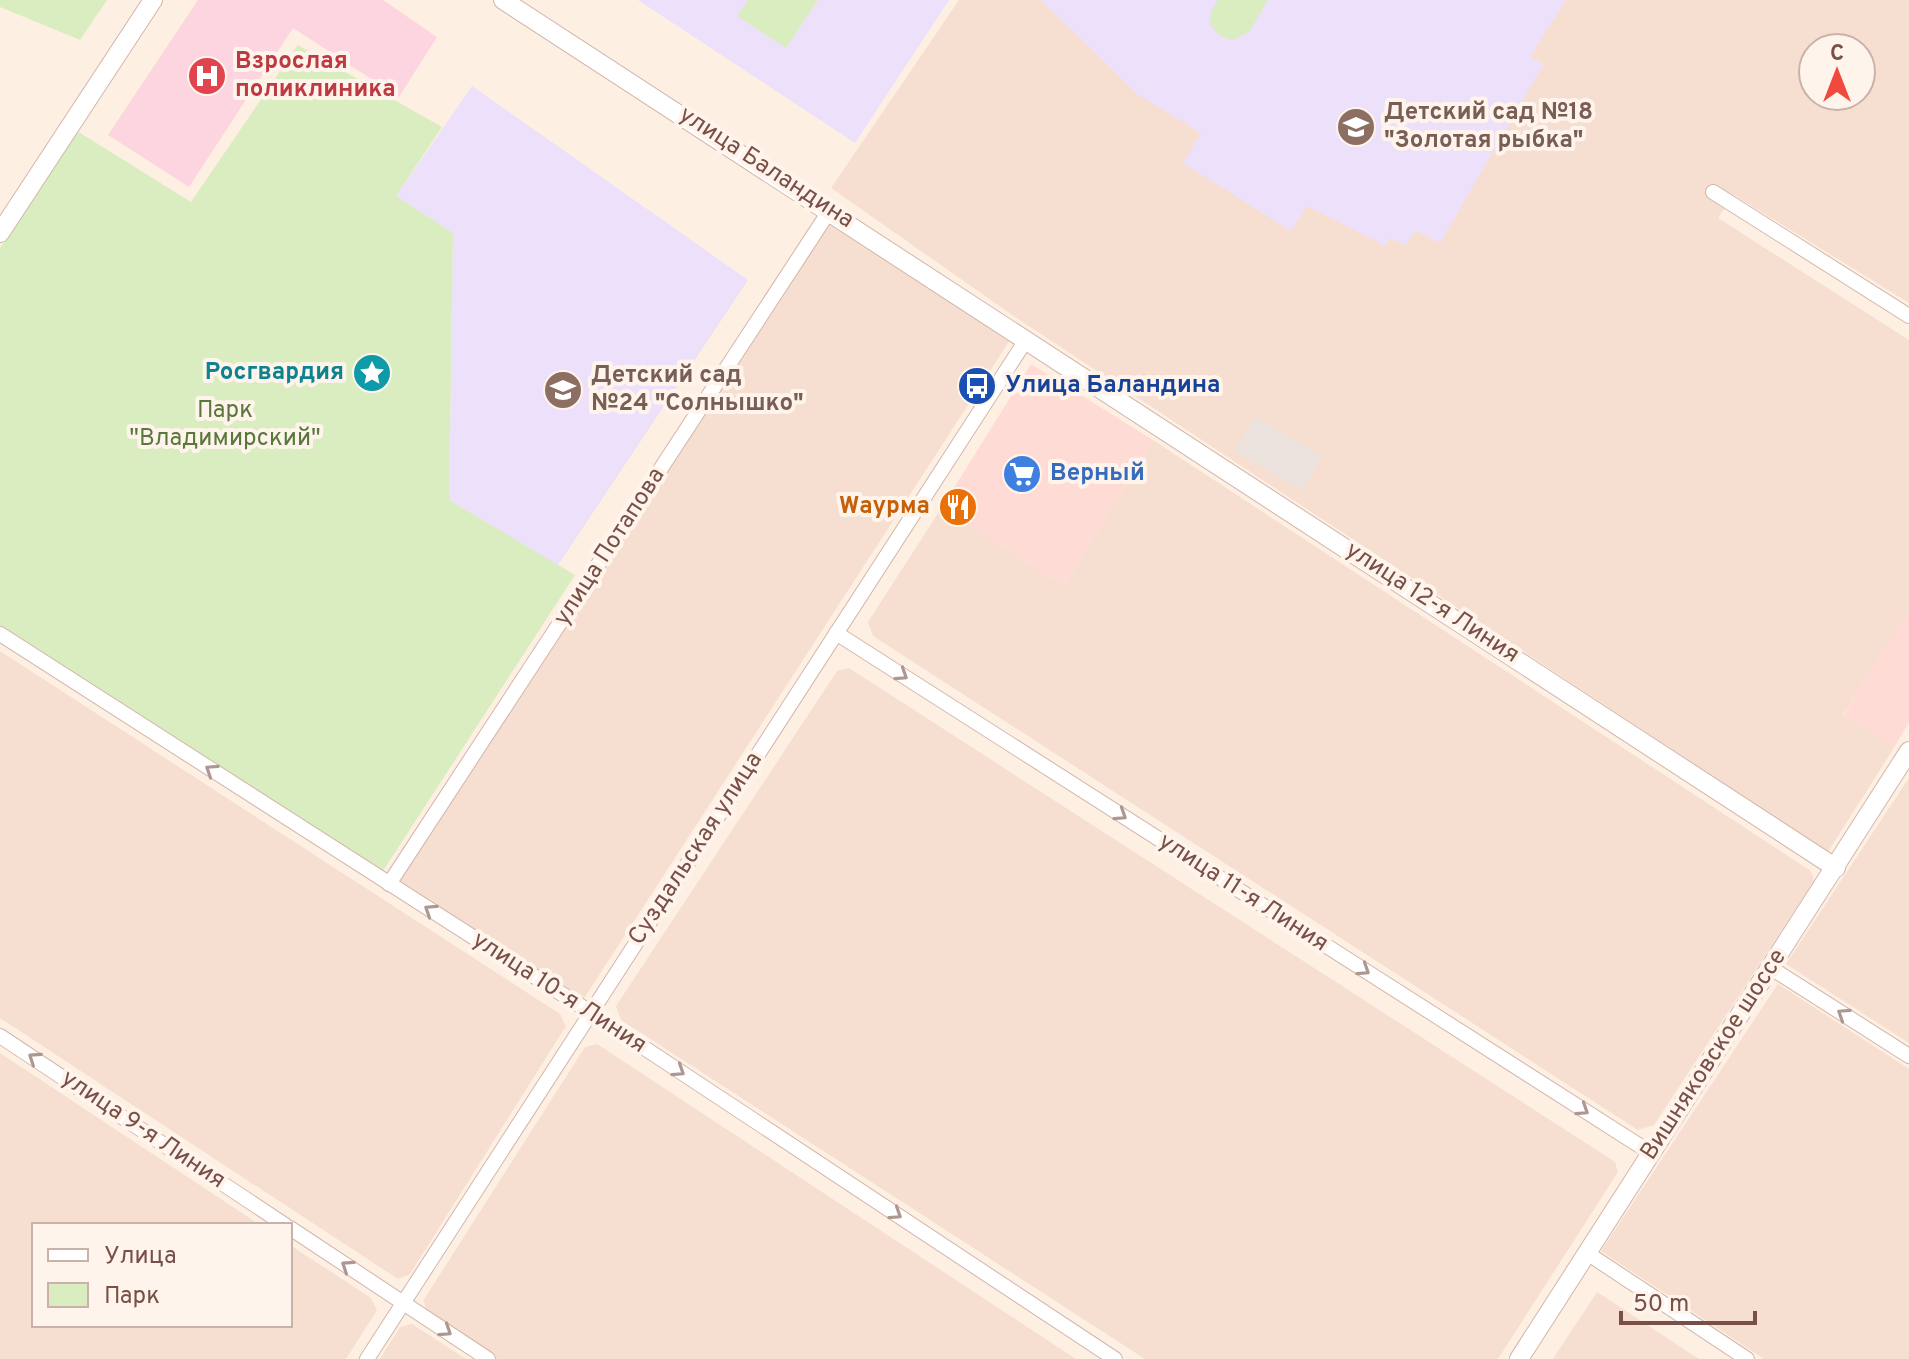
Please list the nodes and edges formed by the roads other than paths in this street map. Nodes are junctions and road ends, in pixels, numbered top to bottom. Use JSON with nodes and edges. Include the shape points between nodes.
{"nodes":[{"id":1,"x":153,"y":0,"type":"edge"},
{"id":2,"x":503,"y":0,"type":"edge"},
{"id":3,"x":1713,"y":192,"type":"dead end"},
{"id":4,"x":830,"y":210,"type":"junction"},
{"id":5,"x":0,"y":233,"type":"edge"},
{"id":6,"x":1909,"y":316,"type":"edge"},
{"id":7,"x":1026,"y":340,"type":"junction"},
{"id":8,"x":836,"y":633,"type":"junction"},
{"id":9,"x":0,"y":634,"type":"edge"},
{"id":10,"x":1909,"y":751,"type":"edge"},
{"id":11,"x":1836,"y":868,"type":"junction"},
{"id":12,"x":389,"y":884,"type":"junction"},
{"id":13,"x":1771,"y":968,"type":"junction"},
{"id":14,"x":590,"y":1012,"type":"junction"},
{"id":15,"x":0,"y":1036,"type":"edge"},
{"id":16,"x":1909,"y":1056,"type":"edge"},
{"id":17,"x":1651,"y":1153,"type":"junction"},
{"id":18,"x":283,"y":1223,"type":"edge"},
{"id":19,"x":292,"y":1229,"type":"edge"},
{"id":20,"x":1587,"y":1253,"type":"junction"},
{"id":21,"x":404,"y":1303,"type":"junction"},
{"id":22,"x":367,"y":1359,"type":"edge"},
{"id":23,"x":488,"y":1359,"type":"edge"},
{"id":24,"x":1115,"y":1359,"type":"edge"},
{"id":25,"x":1519,"y":1359,"type":"edge"},
{"id":26,"x":1747,"y":1359,"type":"edge"}],
"edges":[{"from":1,"to":5,"type":"street"},
{"from":2,"to":4,"type":"street","name":"улица Баландина"},
{"from":3,"to":6,"type":"street"},
{"from":4,"to":7,"type":"street","name":"улица Баландина"},
{"from":4,"to":12,"type":"street","name":"улица Потапова"},
{"from":7,"to":8,"type":"street","name":"Суздальская улица"},
{"from":7,"to":11,"type":"street","name":"улица 12-я Линия"},
{"from":8,"to":14,"type":"street","name":"Суздальская улица"},
{"from":8,"to":17,"type":"street","name":"улица 11-я Линия","one_way":true},
{"from":12,"to":9,"type":"street","name":"улица 10-я Линия","one_way":true},
{"from":10,"to":11,"type":"street","name":"Вишняковское шоссе"},
{"from":11,"to":13,"type":"street","name":"Вишняковское шоссе"},
{"from":14,"to":12,"type":"street","name":"улица 10-я Линия","one_way":true},
{"from":16,"to":13,"type":"street","one_way":true},
{"from":13,"to":17,"type":"street","name":"Вишняковское шоссе"},
{"from":14,"to":21,"type":"street","name":"Суздальская улица"},
{"from":14,"to":24,"type":"street","name":"улица 10-я Линия","one_way":true},
{"from":18,"to":15,"type":"street","name":"улица 9-я Линия","one_way":true},
{"from":17,"to":20,"type":"street","name":"Вишняковское шоссе"},
{"from":21,"to":19,"type":"street","name":"улица 9-я Линия","one_way":true},
{"from":20,"to":25,"type":"street","name":"Вишняковское шоссе"},
{"from":20,"to":26,"type":"street"},
{"from":21,"to":22,"type":"street","name":"Суздальская улица"},
{"from":21,"to":23,"type":"street","name":"улица 9-я Линия","one_way":true}]}
